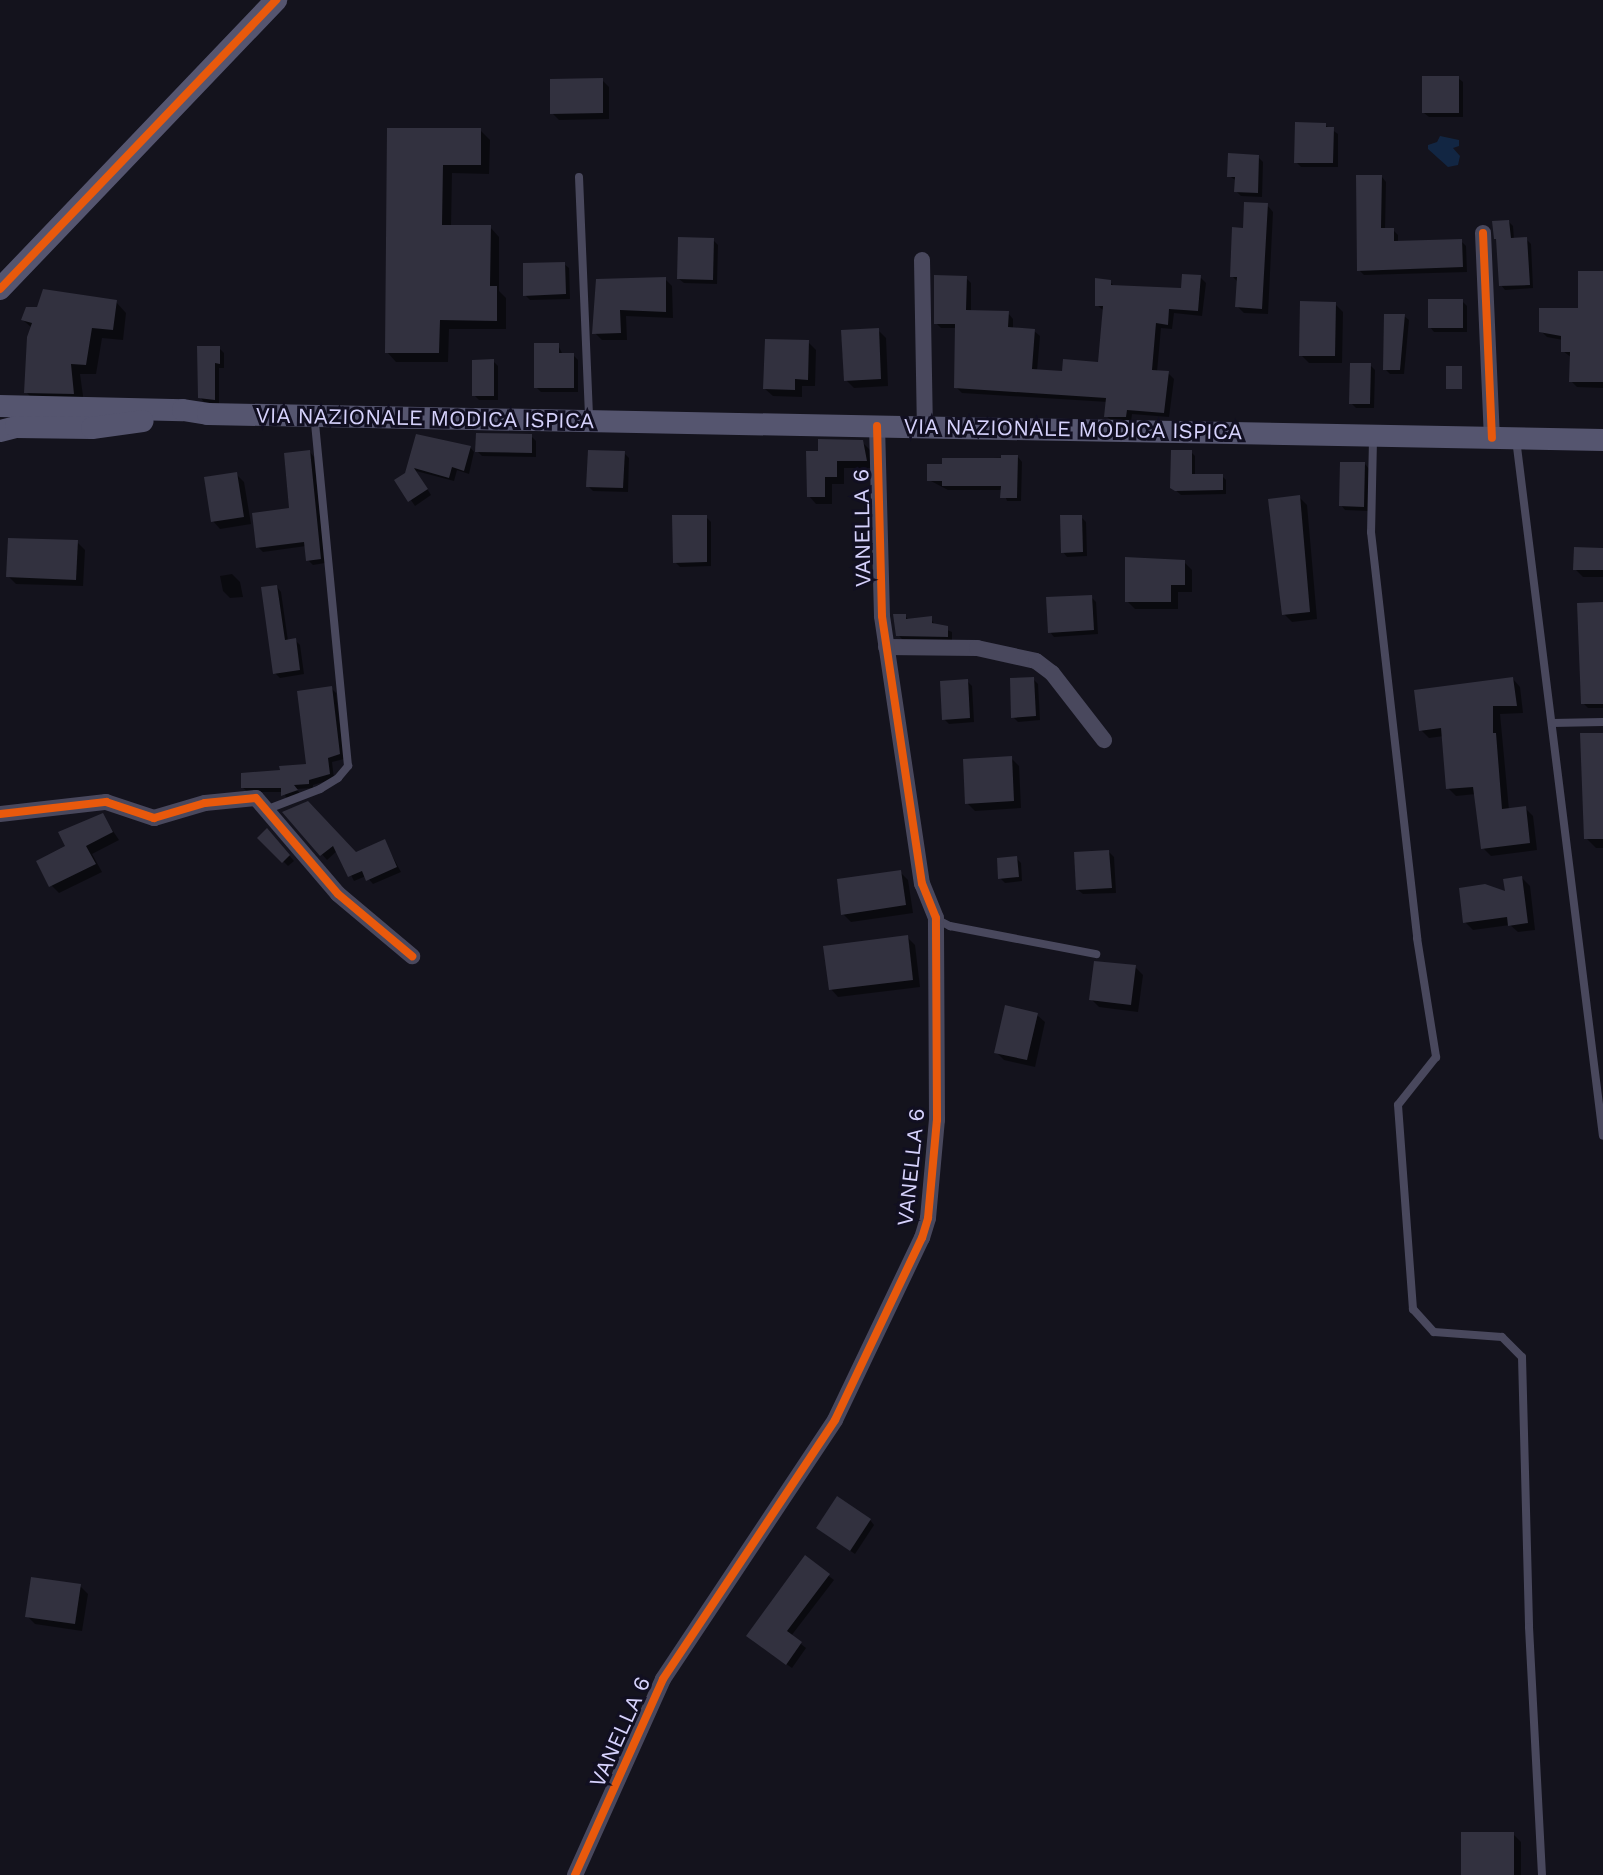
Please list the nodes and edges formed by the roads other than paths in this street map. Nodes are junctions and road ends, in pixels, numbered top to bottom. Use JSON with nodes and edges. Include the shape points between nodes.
{"nodes":[{"id":1,"x":276,"y":0,"type":"edge"},
{"id":2,"x":579,"y":177,"type":"dead end"},
{"id":3,"x":1483,"y":233,"type":"dead end"},
{"id":4,"x":922,"y":260,"type":"dead end"},
{"id":5,"x":0,"y":289,"type":"edge"},
{"id":6,"x":0,"y":406,"type":"edge"},
{"id":7,"x":208,"y":414,"type":"junction"},
{"id":8,"x":314,"y":416,"type":"junction"},
{"id":9,"x":589,"y":420,"type":"junction"},
{"id":10,"x":877,"y":426,"type":"junction"},
{"id":11,"x":925,"y":427,"type":"junction"},
{"id":12,"x":0,"y":431,"type":"edge"},
{"id":13,"x":1373,"y":434,"type":"junction"},
{"id":14,"x":1492,"y":438,"type":"junction"},
{"id":15,"x":1515,"y":439,"type":"junction"},
{"id":16,"x":1603,"y":440,"type":"edge"},
{"id":17,"x":886,"y":647,"type":"junction"},
{"id":18,"x":1603,"y":722,"type":"edge"},
{"id":19,"x":1552,"y":723,"type":"junction"},
{"id":20,"x":1104,"y":740,"type":"dead end"},
{"id":21,"x":268,"y":809,"type":"junction"},
{"id":22,"x":0,"y":814,"type":"edge"},
{"id":23,"x":936,"y":918,"type":"junction"},
{"id":24,"x":1096,"y":954,"type":"dead end"},
{"id":25,"x":412,"y":956,"type":"dead end"},
{"id":26,"x":1603,"y":1136,"type":"edge"},
{"id":27,"x":575,"y":1875,"type":"edge"},
{"id":28,"x":1542,"y":1875,"type":"edge"}],
"edges":[{"from":1,"to":5,"type":"main road"},
{"from":2,"to":9,"type":"lane"},
{"from":3,"to":14,"type":"street"},
{"from":4,"to":11,"type":"street"},
{"from":6,"to":7,"type":"main road"},
{"from":7,"to":8,"type":"main road","name":"VIA NAZIONALE MODICA ISPICA"},
{"from":7,"to":12,"type":"main road","via":[[92,428]]},
{"from":8,"to":9,"type":"main road","name":"VIA NAZIONALE MODICA ISPICA"},
{"from":8,"to":21,"type":"lane","via":[[348,766],[320,789]]},
{"from":9,"to":10,"type":"main road","name":"VIA NAZIONALE MODICA ISPICA"},
{"from":10,"to":11,"type":"main road","name":"VIA NAZIONALE MODICA ISPICA"},
{"from":10,"to":17,"type":"street","name":"VANELLA 6"},
{"from":11,"to":13,"type":"main road","name":"VIA NAZIONALE MODICA ISPICA"},
{"from":13,"to":14,"type":"main road","name":"VIA NAZIONALE MODICA ISPICA"},
{"from":13,"to":28,"type":"lane","via":[[1371,532],[1417,938],[1436,1057],[1398,1105],[1413,1309],[1434,1332],[1502,1337],[1522,1357]]},
{"from":14,"to":15,"type":"main road","name":"VIA NAZIONALE MODICA ISPICA"},
{"from":15,"to":16,"type":"main road","name":"VIA NAZIONALE MODICA ISPICA"},
{"from":15,"to":19,"type":"lane"},
{"from":17,"to":20,"type":"street","via":[[977,648],[1036,661],[1052,673]]},
{"from":17,"to":23,"type":"street","name":"VANELLA 6","via":[[922,884]]},
{"from":18,"to":19,"type":"lane"},
{"from":19,"to":26,"type":"lane"},
{"from":21,"to":22,"type":"street","via":[[256,798],[205,803],[154,818],[106,802]]},
{"from":21,"to":25,"type":"street","via":[[338,894]]},
{"from":23,"to":24,"type":"lane","via":[[950,926]]},
{"from":23,"to":27,"type":"street","name":"VANELLA 6","via":[[937,1120],[922,1238],[835,1420],[663,1679]]}]}
